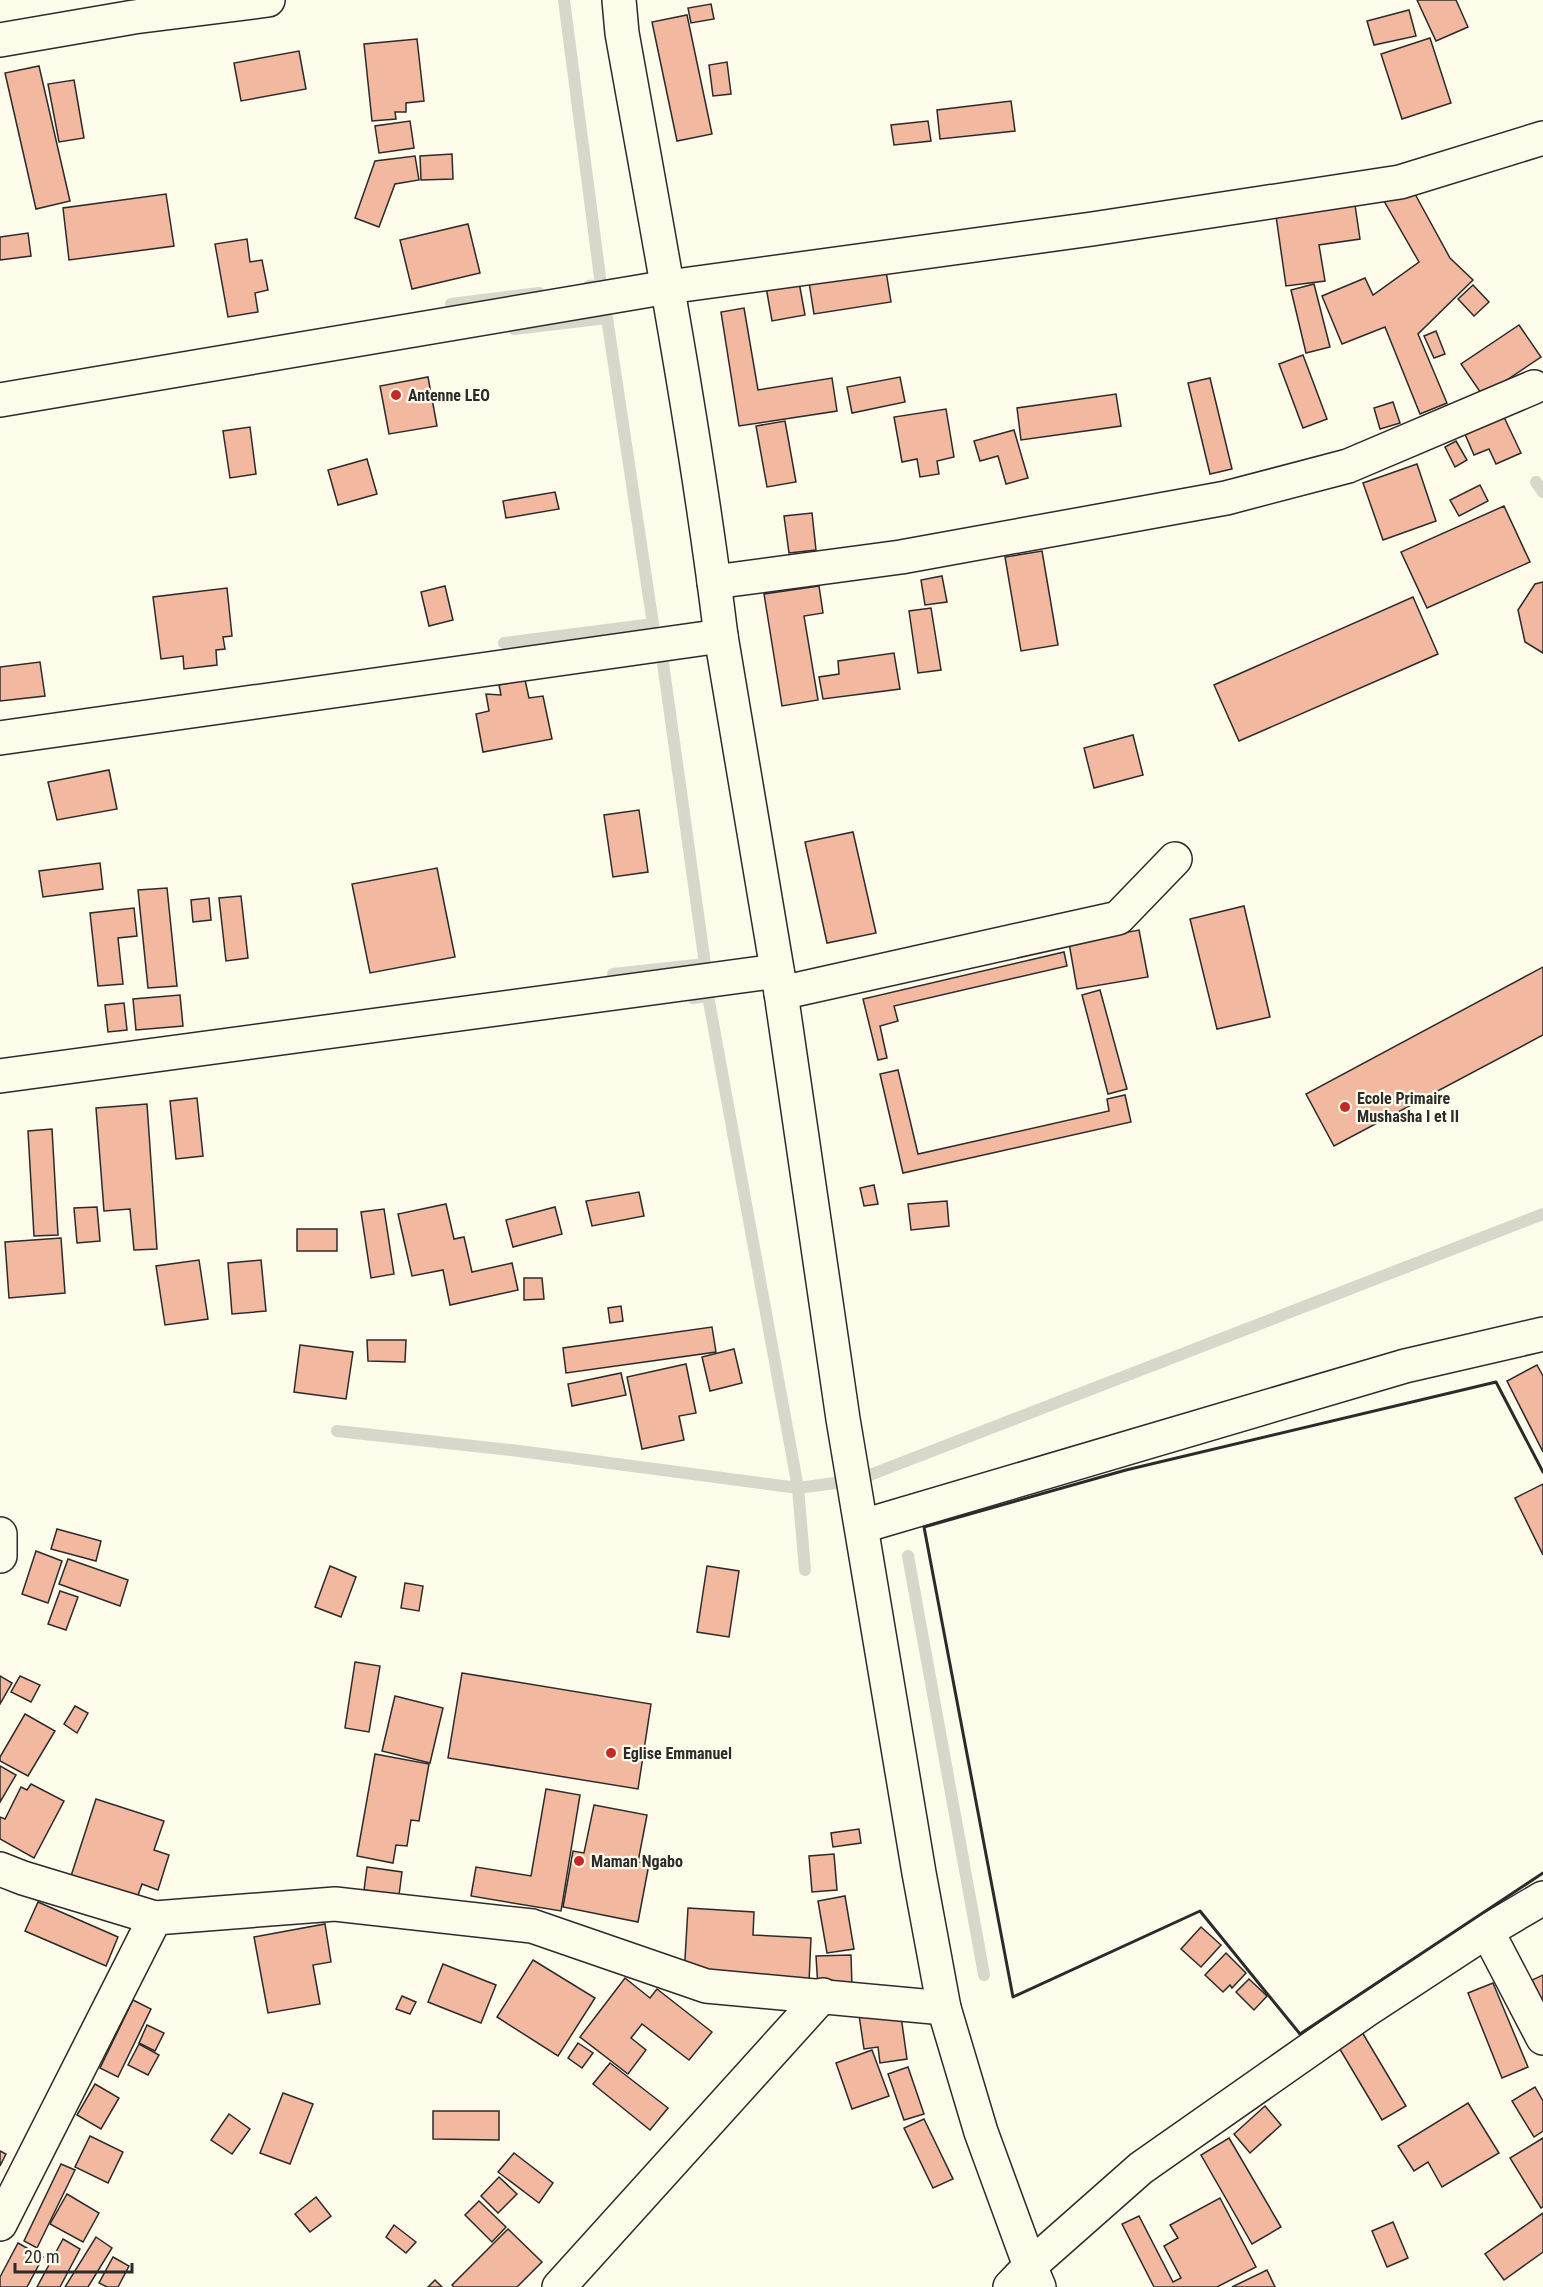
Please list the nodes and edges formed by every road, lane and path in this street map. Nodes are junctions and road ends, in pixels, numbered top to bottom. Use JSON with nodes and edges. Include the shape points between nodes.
{"nodes":[{"id":1,"x":268,"y":0,"type":"edge"},
{"id":2,"x":619,"y":0,"type":"edge"},
{"id":3,"x":0,"y":40,"type":"edge"},
{"id":4,"x":1543,"y":138,"type":"edge"},
{"id":5,"x":668,"y":287,"type":"junction"},
{"id":6,"x":1534,"y":387,"type":"dead end"},
{"id":7,"x":0,"y":400,"type":"edge"},
{"id":8,"x":714,"y":582,"type":"junction"},
{"id":9,"x":721,"y":636,"type":"junction"},
{"id":10,"x":0,"y":738,"type":"edge"},
{"id":11,"x":1175,"y":859,"type":"dead end"},
{"id":12,"x":779,"y":982,"type":"junction"},
{"id":13,"x":0,"y":1076,"type":"edge"},
{"id":14,"x":1543,"y":1334,"type":"edge"},
{"id":15,"x":863,"y":1526,"type":"junction"},
{"id":16,"x":0,"y":1534,"type":"edge"},
{"id":17,"x":0,"y":1556,"type":"edge"},
{"id":18,"x":0,"y":1869,"type":"edge"},
{"id":19,"x":1543,"y":1898,"type":"edge"},
{"id":20,"x":155,"y":1918,"type":"junction"},
{"id":21,"x":1487,"y":1931,"type":"junction"},
{"id":22,"x":823,"y":1995,"type":"junction"},
{"id":23,"x":944,"y":2007,"type":"junction"},
{"id":24,"x":1543,"y":2038,"type":"edge"},
{"id":25,"x":0,"y":2224,"type":"edge"},
{"id":26,"x":1026,"y":2280,"type":"edge"},
{"id":27,"x":559,"y":2287,"type":"edge"}],
"edges":[{"from":1,"to":3,"type":"street"},
{"from":2,"to":5,"type":"street"},
{"from":4,"to":5,"type":"street","via":[[1400,182]]},
{"from":5,"to":7,"type":"street"},
{"from":5,"to":8,"type":"street"},
{"from":6,"to":8,"type":"street","via":[[1348,466],[1226,498],[901,557]]},
{"from":8,"to":9,"type":"street"},
{"from":9,"to":10,"type":"street"},
{"from":9,"to":12,"type":"street"},
{"from":11,"to":12,"type":"street","via":[[1118,918]]},
{"from":12,"to":13,"type":"street"},
{"from":12,"to":15,"type":"street","via":[[843,1419]]},
{"from":14,"to":15,"type":"street","via":[[1405,1366]]},
{"from":15,"to":23,"type":"street"},
{"from":16,"to":17,"type":"street"},
{"from":18,"to":20,"type":"street"},
{"from":19,"to":21,"type":"street"},
{"from":20,"to":22,"type":"street","via":[[335,1904],[532,1926],[706,1986]]},
{"from":20,"to":25,"type":"street"},
{"from":21,"to":24,"type":"street"},
{"from":21,"to":26,"type":"street","via":[[1141,2168]]},
{"from":22,"to":23,"type":"street"},
{"from":22,"to":27,"type":"street"},
{"from":23,"to":26,"type":"street"}]}
